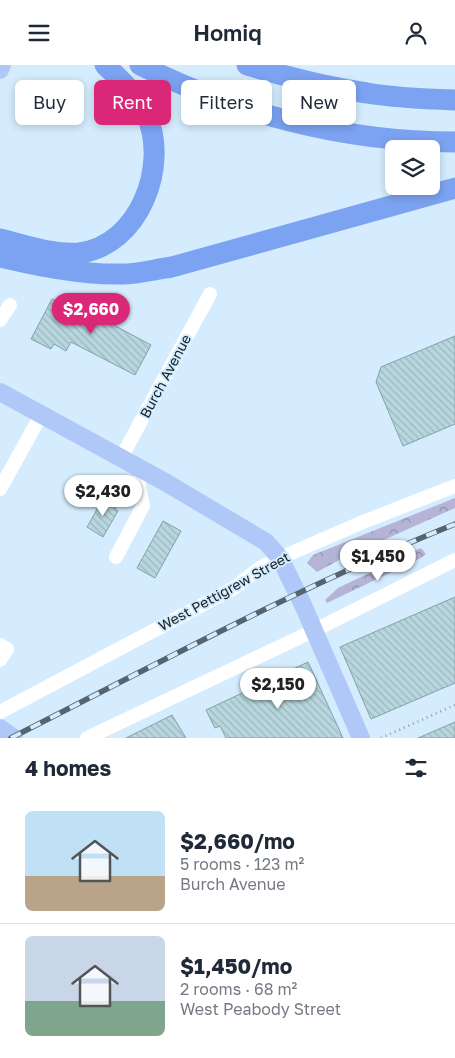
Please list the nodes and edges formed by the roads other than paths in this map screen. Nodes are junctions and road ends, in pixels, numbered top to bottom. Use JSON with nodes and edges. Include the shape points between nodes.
{"nodes":[{"id":1,"x":2,"y":65,"type":"edge"},
{"id":2,"x":105,"y":65,"type":"edge"},
{"id":3,"x":140,"y":65,"type":"edge"},
{"id":4,"x":247,"y":65,"type":"edge"},
{"id":5,"x":0,"y":70,"type":"edge"},
{"id":6,"x":455,"y":100,"type":"edge"},
{"id":7,"x":455,"y":142,"type":"edge"},
{"id":8,"x":455,"y":188,"type":"edge"},
{"id":9,"x":0,"y":239,"type":"edge"},
{"id":10,"x":0,"y":257,"type":"edge"},
{"id":11,"x":210,"y":294,"type":"dead end"},
{"id":12,"x":10,"y":305,"type":"dead end"},
{"id":13,"x":0,"y":320,"type":"edge"},
{"id":14,"x":0,"y":392,"type":"edge"},
{"id":15,"x":41,"y":415,"type":"junction"},
{"id":16,"x":121,"y":458,"type":"junction"},
{"id":17,"x":144,"y":471,"type":"junction"},
{"id":18,"x":455,"y":486,"type":"edge"},
{"id":19,"x":0,"y":489,"type":"edge"},
{"id":20,"x":116,"y":557,"type":"dead end"},
{"id":21,"x":280,"y":558,"type":"junction"},
{"id":22,"x":455,"y":560,"type":"edge"},
{"id":23,"x":313,"y":631,"type":"junction"},
{"id":24,"x":0,"y":645,"type":"edge"},
{"id":25,"x":0,"y":660,"type":"edge"},
{"id":26,"x":0,"y":712,"type":"edge"},
{"id":27,"x":0,"y":728,"type":"edge"},
{"id":28,"x":14,"y":738,"type":"edge"},
{"id":29,"x":87,"y":738,"type":"edge"},
{"id":30,"x":361,"y":738,"type":"edge"}],
"edges":[{"from":1,"to":5,"type":"main road"},
{"from":2,"to":9,"type":"highway","via":[[133,93],[151,127],[154,169],[143,205],[122,231],[108,242],[79,253],[44,250]]},
{"from":3,"to":7,"type":"highway","via":[[222,101],[273,117],[390,139]]},
{"from":4,"to":6,"type":"highway","via":[[299,80],[369,93]]},
{"from":8,"to":10,"type":"highway","via":[[172,267],[124,275],[92,274]]},
{"from":11,"to":16,"type":"street","name":"Burch Avenue"},
{"from":12,"to":13,"type":"street"},
{"from":14,"to":15,"type":"main road"},
{"from":15,"to":16,"type":"main road"},
{"from":15,"to":19,"type":"street"},
{"from":16,"to":17,"type":"main road"},
{"from":17,"to":20,"type":"street","via":[[138,483],[143,506]]},
{"from":17,"to":21,"type":"main road","via":[[258,537]]},
{"from":18,"to":21,"type":"street","name":"West Pettigrew Street"},
{"from":21,"to":23,"type":"main road"},
{"from":21,"to":26,"type":"street","name":"West Pettigrew Street","via":[[261,567],[234,588]]},
{"from":22,"to":23,"type":"street"},
{"from":23,"to":29,"type":"street"},
{"from":23,"to":30,"type":"main road"},
{"from":24,"to":25,"type":"street","via":[[7,649]]},
{"from":27,"to":28,"type":"main road"}]}
